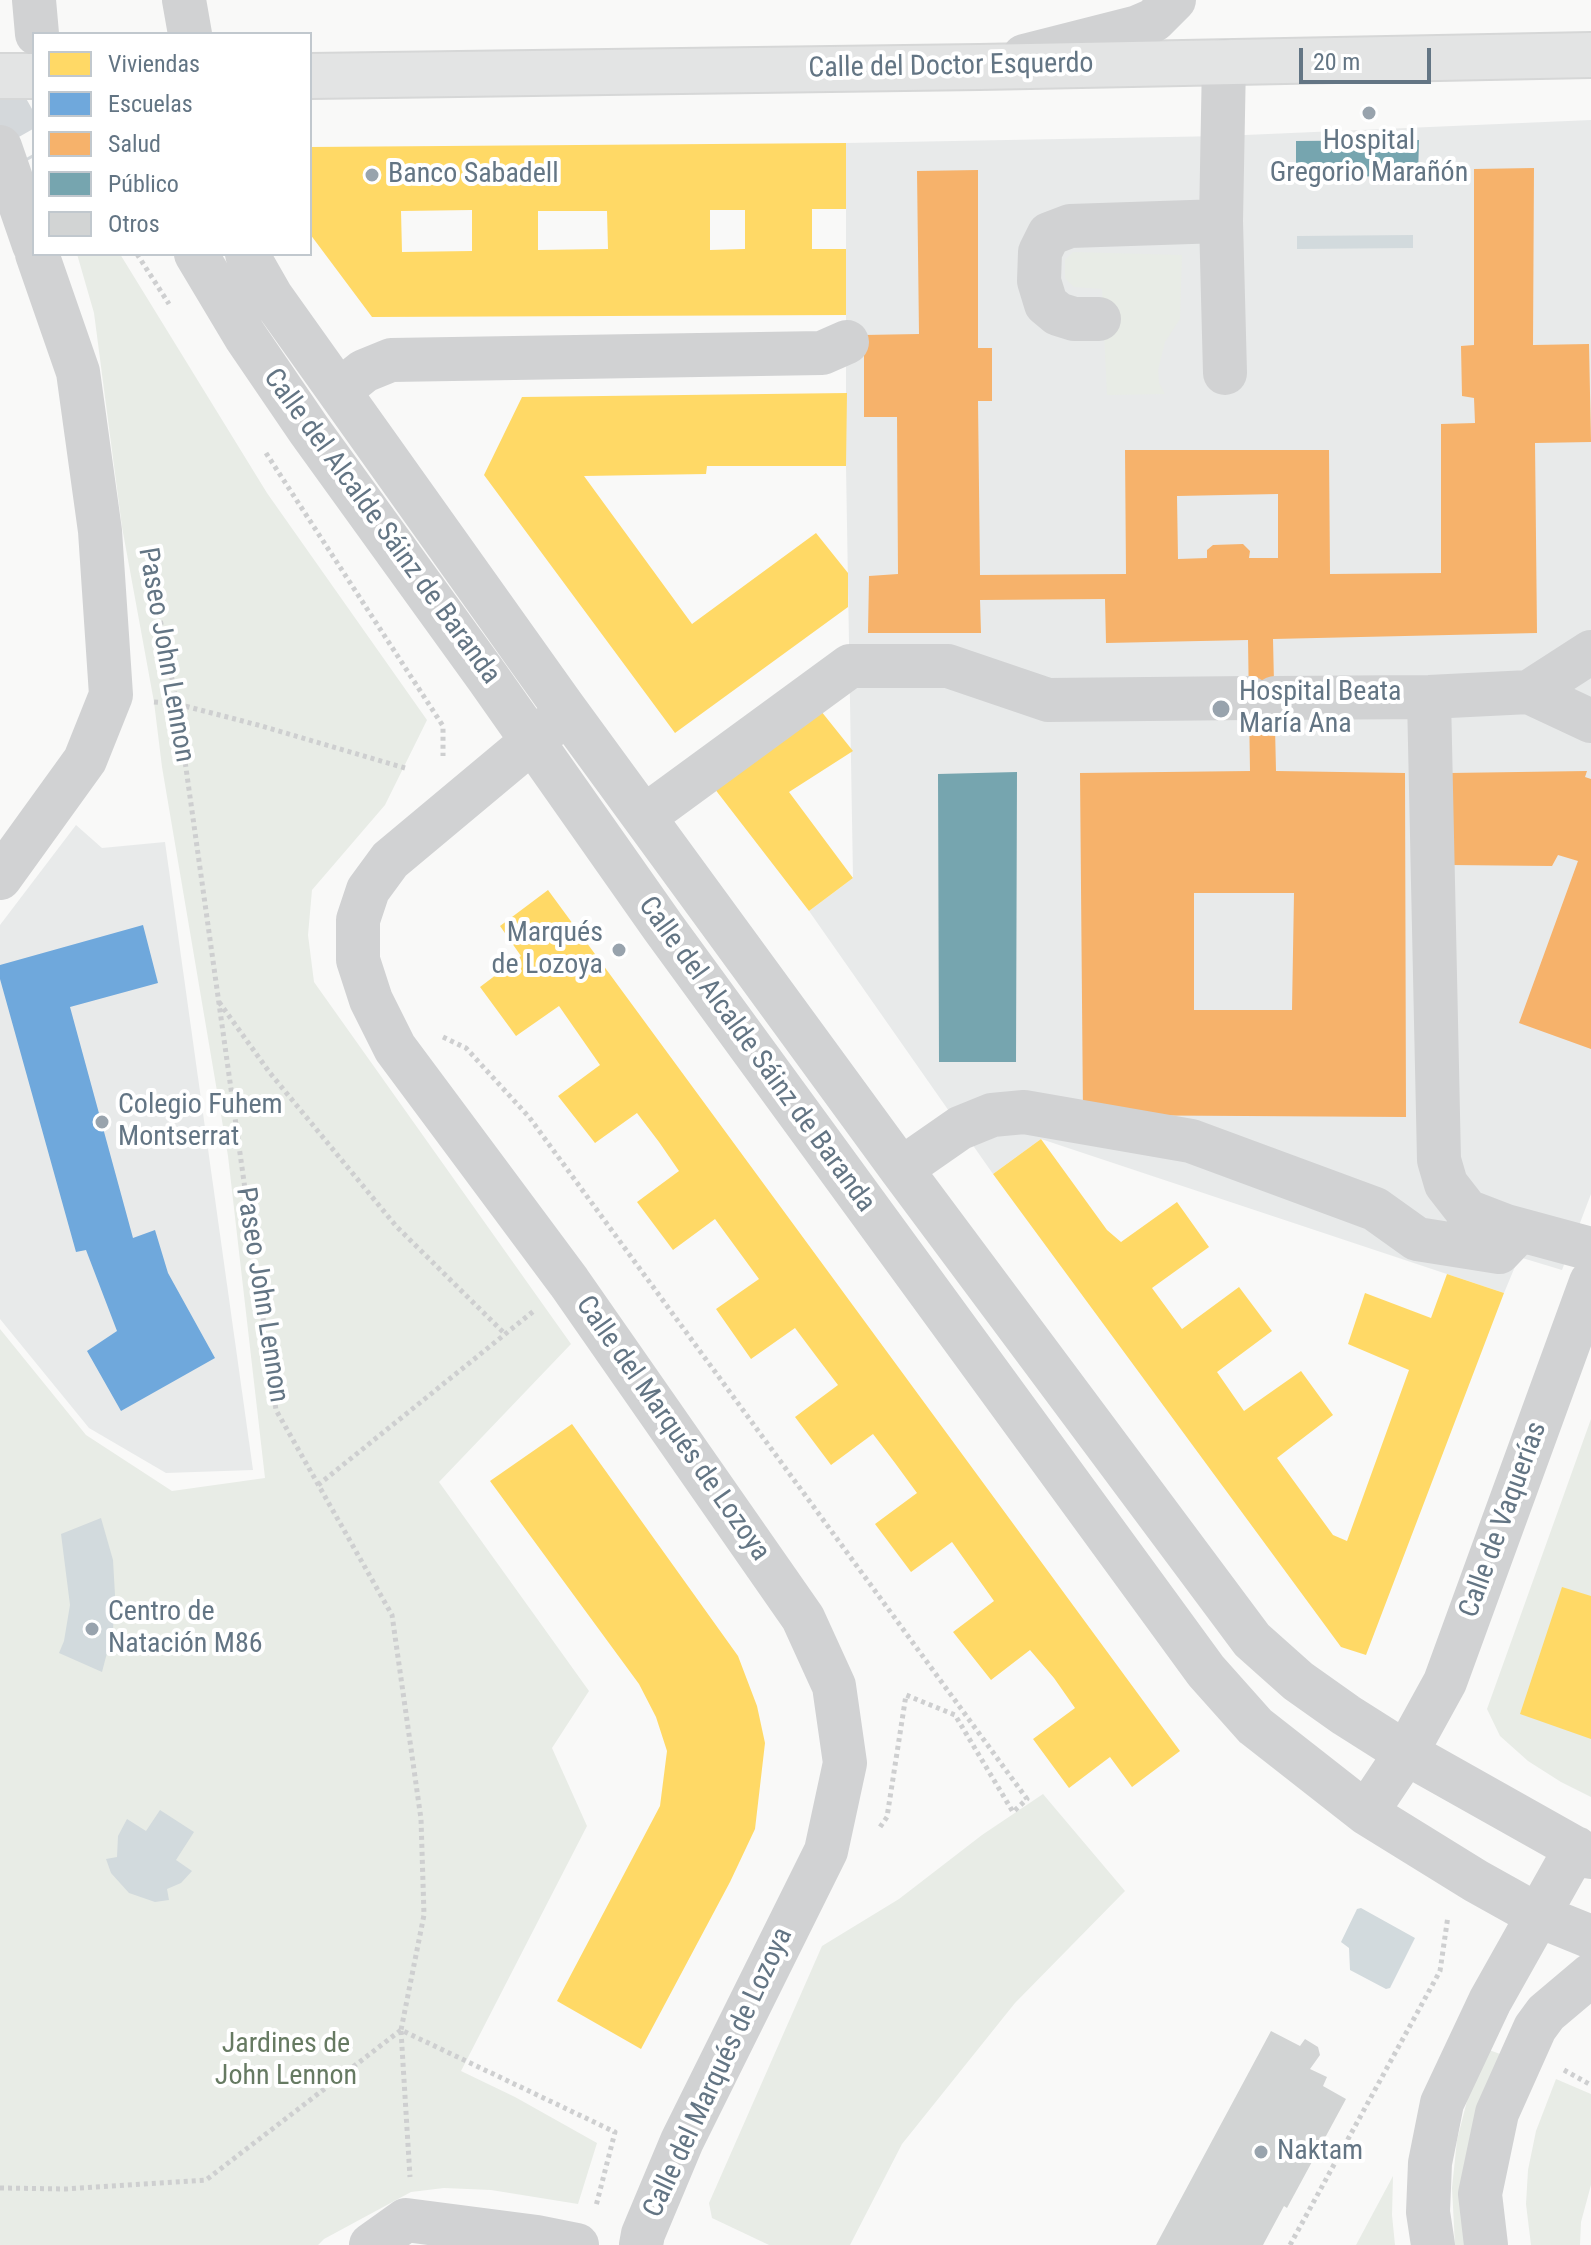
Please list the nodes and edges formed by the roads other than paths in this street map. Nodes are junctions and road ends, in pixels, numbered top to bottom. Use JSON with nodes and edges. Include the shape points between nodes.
{"nodes":[{"id":1,"x":34,"y":0,"type":"edge"},
{"id":2,"x":184,"y":0,"type":"edge"},
{"id":3,"x":1174,"y":0,"type":"edge"},
{"id":4,"x":37,"y":32,"type":"edge"},
{"id":5,"x":190,"y":32,"type":"edge"},
{"id":6,"x":1591,"y":55,"type":"edge"},
{"id":7,"x":1224,"y":61,"type":"junction"},
{"id":8,"x":979,"y":67,"type":"junction"},
{"id":9,"x":0,"y":76,"type":"edge"},
{"id":10,"x":32,"y":76,"type":"edge"},
{"id":11,"x":312,"y":76,"type":"edge"},
{"id":12,"x":0,"y":147,"type":"edge"},
{"id":13,"x":1221,"y":221,"type":"junction"},
{"id":14,"x":32,"y":239,"type":"edge"},
{"id":15,"x":38,"y":256,"type":"edge"},
{"id":16,"x":197,"y":256,"type":"edge"},
{"id":17,"x":248,"y":256,"type":"edge"},
{"id":18,"x":1099,"y":319,"type":"dead end"},
{"id":19,"x":847,"y":342,"type":"dead end"},
{"id":20,"x":1225,"y":373,"type":"dead end"},
{"id":21,"x":339,"y":391,"type":"junction"},
{"id":22,"x":1591,"y":652,"type":"edge"},
{"id":23,"x":1529,"y":692,"type":"junction"},
{"id":24,"x":1429,"y":697,"type":"junction"},
{"id":25,"x":562,"y":705,"type":"junction"},
{"id":26,"x":1591,"y":721,"type":"edge"},
{"id":27,"x":534,"y":742,"type":"junction"},
{"id":28,"x":645,"y":816,"type":"junction"},
{"id":29,"x":0,"y":878,"type":"edge"},
{"id":30,"x":901,"y":1169,"type":"junction"},
{"id":31,"x":1520,"y":1230,"type":"junction"},
{"id":32,"x":1591,"y":1249,"type":"edge"},
{"id":33,"x":1591,"y":1282,"type":"edge"},
{"id":34,"x":1406,"y":1753,"type":"junction"},
{"id":35,"x":1366,"y":1813,"type":"junction"},
{"id":36,"x":1584,"y":1853,"type":"edge"},
{"id":37,"x":1466,"y":1874,"type":"junction"},
{"id":38,"x":1537,"y":1915,"type":"junction"},
{"id":39,"x":1587,"y":1927,"type":"edge"},
{"id":40,"x":1506,"y":1973,"type":"junction"},
{"id":41,"x":1591,"y":1975,"type":"edge"},
{"id":42,"x":1546,"y":2013,"type":"junction"},
{"id":43,"x":371,"y":2245,"type":"edge"},
{"id":44,"x":577,"y":2245,"type":"edge"},
{"id":45,"x":641,"y":2245,"type":"edge"},
{"id":46,"x":1433,"y":2245,"type":"edge"},
{"id":47,"x":1486,"y":2245,"type":"edge"}],
"edges":[{"from":1,"to":4,"type":"street"},
{"from":2,"to":5,"type":"street"},
{"from":3,"to":8,"type":"street","via":[[1138,27]]},
{"from":6,"to":7,"type":"main road","name":"Calle del Doctor Esquerdo"},
{"from":7,"to":8,"type":"main road","name":"Calle del Doctor Esquerdo"},
{"from":7,"to":13,"type":"street"},
{"from":8,"to":11,"type":"main road","name":"Calle del Doctor Esquerdo"},
{"from":9,"to":10,"type":"main road"},
{"from":12,"to":14,"type":"street"},
{"from":13,"to":18,"type":"street","via":[[1070,226],[1049,234],[1040,252],[1039,281],[1046,304],[1074,319]]},
{"from":13,"to":20,"type":"street"},
{"from":15,"to":29,"type":"street","via":[[78,372],[100,531],[111,695],[85,760]]},
{"from":16,"to":27,"type":"street","name":"Calle del Alcalde Sáinz de Baranda","via":[[309,430]]},
{"from":17,"to":21,"type":"street","name":"Calle del Alcalde Sáinz de Baranda"},
{"from":19,"to":21,"type":"street","name":"Calle del Alcalde Sáinz de Baranda","via":[[822,353],[391,360],[364,371]]},
{"from":21,"to":25,"type":"street","name":"Calle del Alcalde Sáinz de Baranda"},
{"from":22,"to":23,"type":"street"},
{"from":23,"to":24,"type":"street"},
{"from":23,"to":26,"type":"street"},
{"from":24,"to":28,"type":"street","via":[[1048,700],[948,666],[850,666]]},
{"from":24,"to":31,"type":"street","via":[[1439,1160],[1446,1184],[1467,1211]]},
{"from":25,"to":27,"type":"street","name":"Calle del Marqués de Lozoya","via":[[551,728]]},
{"from":25,"to":28,"type":"street","name":"Calle del Alcalde Sáinz de Baranda"},
{"from":27,"to":35,"type":"street","name":"Calle del Alcalde Sáinz de Baranda","via":[[672,940],[1206,1671],[1255,1726]]},
{"from":27,"to":45,"type":"street","name":"Calle del Marqués de Lozoya","via":[[390,860],[368,890],[358,920],[358,960],[395,1048],[569,1282],[803,1618],[834,1686],[845,1763],[826,1851],[682,2141]]},
{"from":28,"to":30,"type":"street","name":"Calle del Alcalde Sáinz de Baranda"},
{"from":30,"to":31,"type":"street","via":[[960,1128],[992,1115],[1024,1112],[1191,1141],[1375,1209],[1417,1239],[1499,1252]]},
{"from":30,"to":34,"type":"street","name":"Calle del Alcalde Sáinz de Baranda","via":[[1252,1640],[1298,1681]]},
{"from":31,"to":32,"type":"street"},
{"from":33,"to":34,"type":"street","name":"Calle de Vaquerías","via":[[1445,1682]]},
{"from":34,"to":35,"type":"street"},
{"from":34,"to":36,"type":"street","name":"Calle del Alcalde Sáinz de Baranda"},
{"from":35,"to":37,"type":"street","name":"Calle del Alcalde Sáinz de Baranda"},
{"from":36,"to":38,"type":"street"},
{"from":37,"to":38,"type":"street","name":"Calle del Alcalde Sáinz de Baranda"},
{"from":37,"to":40,"type":"street","via":[[1500,1945]]},
{"from":38,"to":39,"type":"street","name":"Calle del Alcalde Sáinz de Baranda"},
{"from":38,"to":40,"type":"street"},
{"from":39,"to":42,"type":"street"},
{"from":40,"to":46,"type":"street","via":[[1442,2103],[1430,2163]]},
{"from":41,"to":42,"type":"street"},
{"from":42,"to":47,"type":"street","via":[[1497,2113],[1480,2194]]},
{"from":43,"to":44,"type":"street","via":[[406,2220]]}]}
